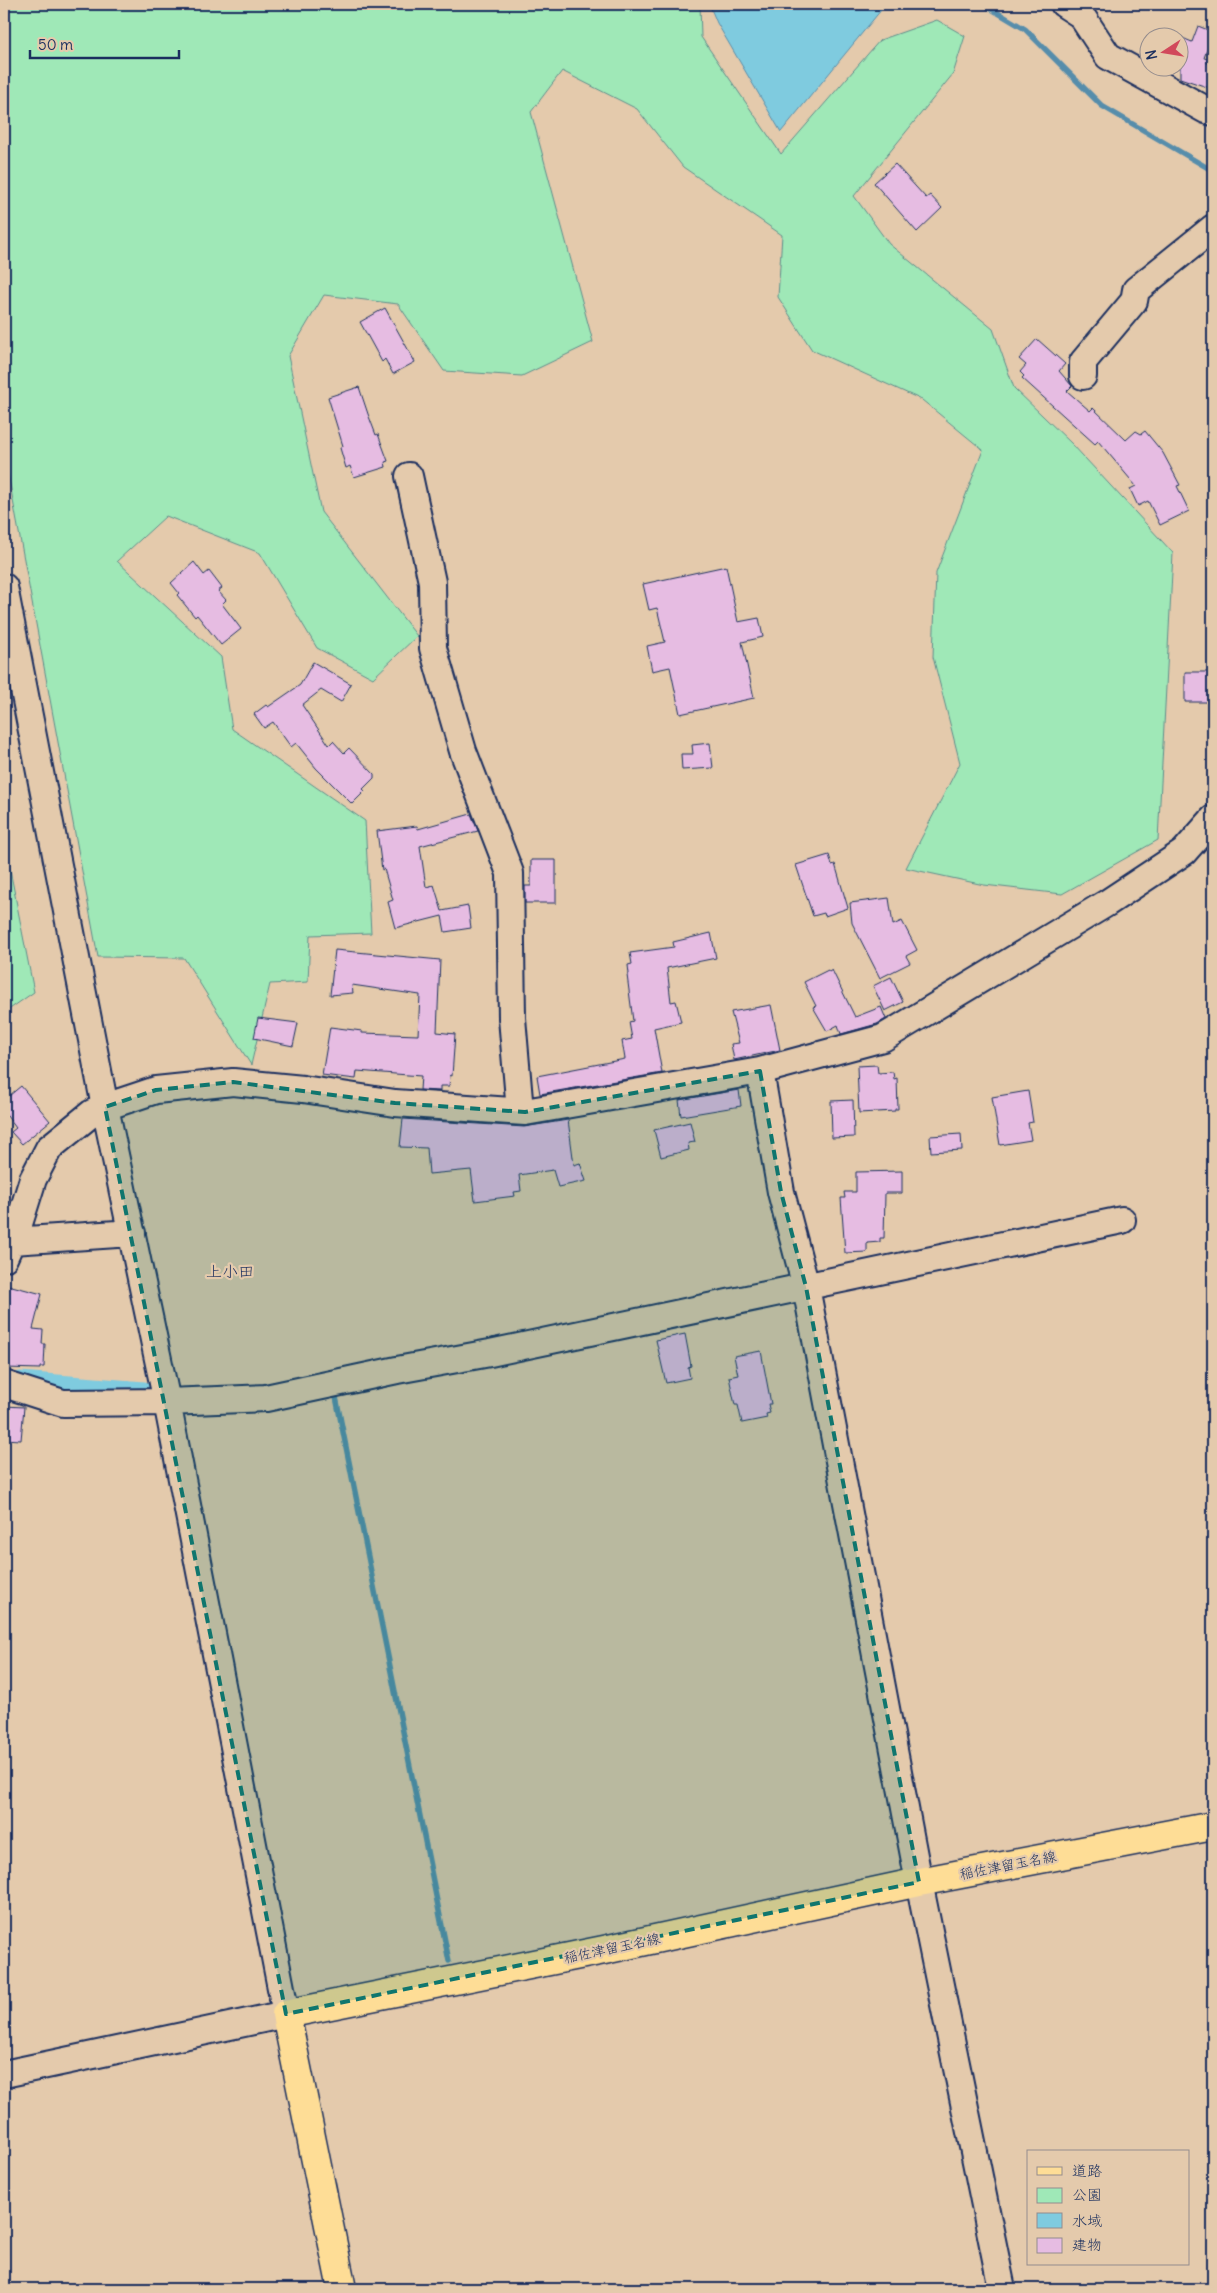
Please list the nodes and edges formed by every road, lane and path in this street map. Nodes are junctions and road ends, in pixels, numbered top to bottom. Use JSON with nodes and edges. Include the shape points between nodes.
{"nodes":[{"id":1,"x":1064,"y":4,"type":"edge"},
{"id":2,"x":1213,"y":112,"type":"edge"},
{"id":3,"x":1213,"y":228,"type":"edge"},
{"id":4,"x":1083,"y":376,"type":"dead end"},
{"id":5,"x":409,"y":476,"type":"dead end"},
{"id":6,"x":4,"y":587,"type":"edge"},
{"id":7,"x":1213,"y":819,"type":"edge"},
{"id":8,"x":760,"y":1071,"type":"junction"},
{"id":9,"x":105,"y":1107,"type":"junction"},
{"id":10,"x":520,"y":1111,"type":"junction"},
{"id":11,"x":1122,"y":1220,"type":"dead end"},
{"id":12,"x":132,"y":1233,"type":"junction"},
{"id":13,"x":8,"y":1250,"type":"edge"},
{"id":14,"x":806,"y":1287,"type":"junction"},
{"id":15,"x":4,"y":1384,"type":"edge"},
{"id":16,"x":167,"y":1402,"type":"junction"},
{"id":17,"x":1213,"y":1826,"type":"edge"},
{"id":18,"x":919,"y":1882,"type":"junction"},
{"id":19,"x":286,"y":2014,"type":"junction"},
{"id":20,"x":4,"y":2074,"type":"edge"},
{"id":21,"x":342,"y":2289,"type":"edge"},
{"id":22,"x":1002,"y":2289,"type":"edge"}],
"edges":[{"from":1,"to":2,"type":"street","via":[[1081,15],[1108,56]]},
{"from":3,"to":4,"type":"street","via":[[1136,290],[1134,302],[1083,362]]},
{"from":5,"to":10,"type":"street","via":[[432,582],[433,648],[463,751],[510,873],[512,1018]]},
{"from":6,"to":9,"type":"street"},
{"from":7,"to":8,"type":"street","via":[[1184,852],[1115,898],[883,1038]]},
{"from":8,"to":10,"type":"street"},
{"from":8,"to":14,"type":"street","via":[[781,1192]]},
{"from":9,"to":10,"type":"street","via":[[156,1090],[233,1082],[395,1103]]},
{"from":9,"to":12,"type":"street"},
{"from":9,"to":13,"type":"street","via":[[92,1113],[49,1148],[33,1179]]},
{"from":11,"to":14,"type":"street"},
{"from":12,"to":13,"type":"street"},
{"from":12,"to":16,"type":"street"},
{"from":14,"to":16,"type":"street","via":[[266,1398]]},
{"from":14,"to":18,"type":"street"},
{"from":15,"to":16,"type":"street","via":[[63,1403]]},
{"from":16,"to":19,"type":"street"},
{"from":17,"to":18,"type":"main road","name":"稲佐津留玉名線"},
{"from":18,"to":19,"type":"main road","name":"稲佐津留玉名線"},
{"from":18,"to":22,"type":"street"},
{"from":19,"to":20,"type":"street"},
{"from":19,"to":21,"type":"main road"}]}
